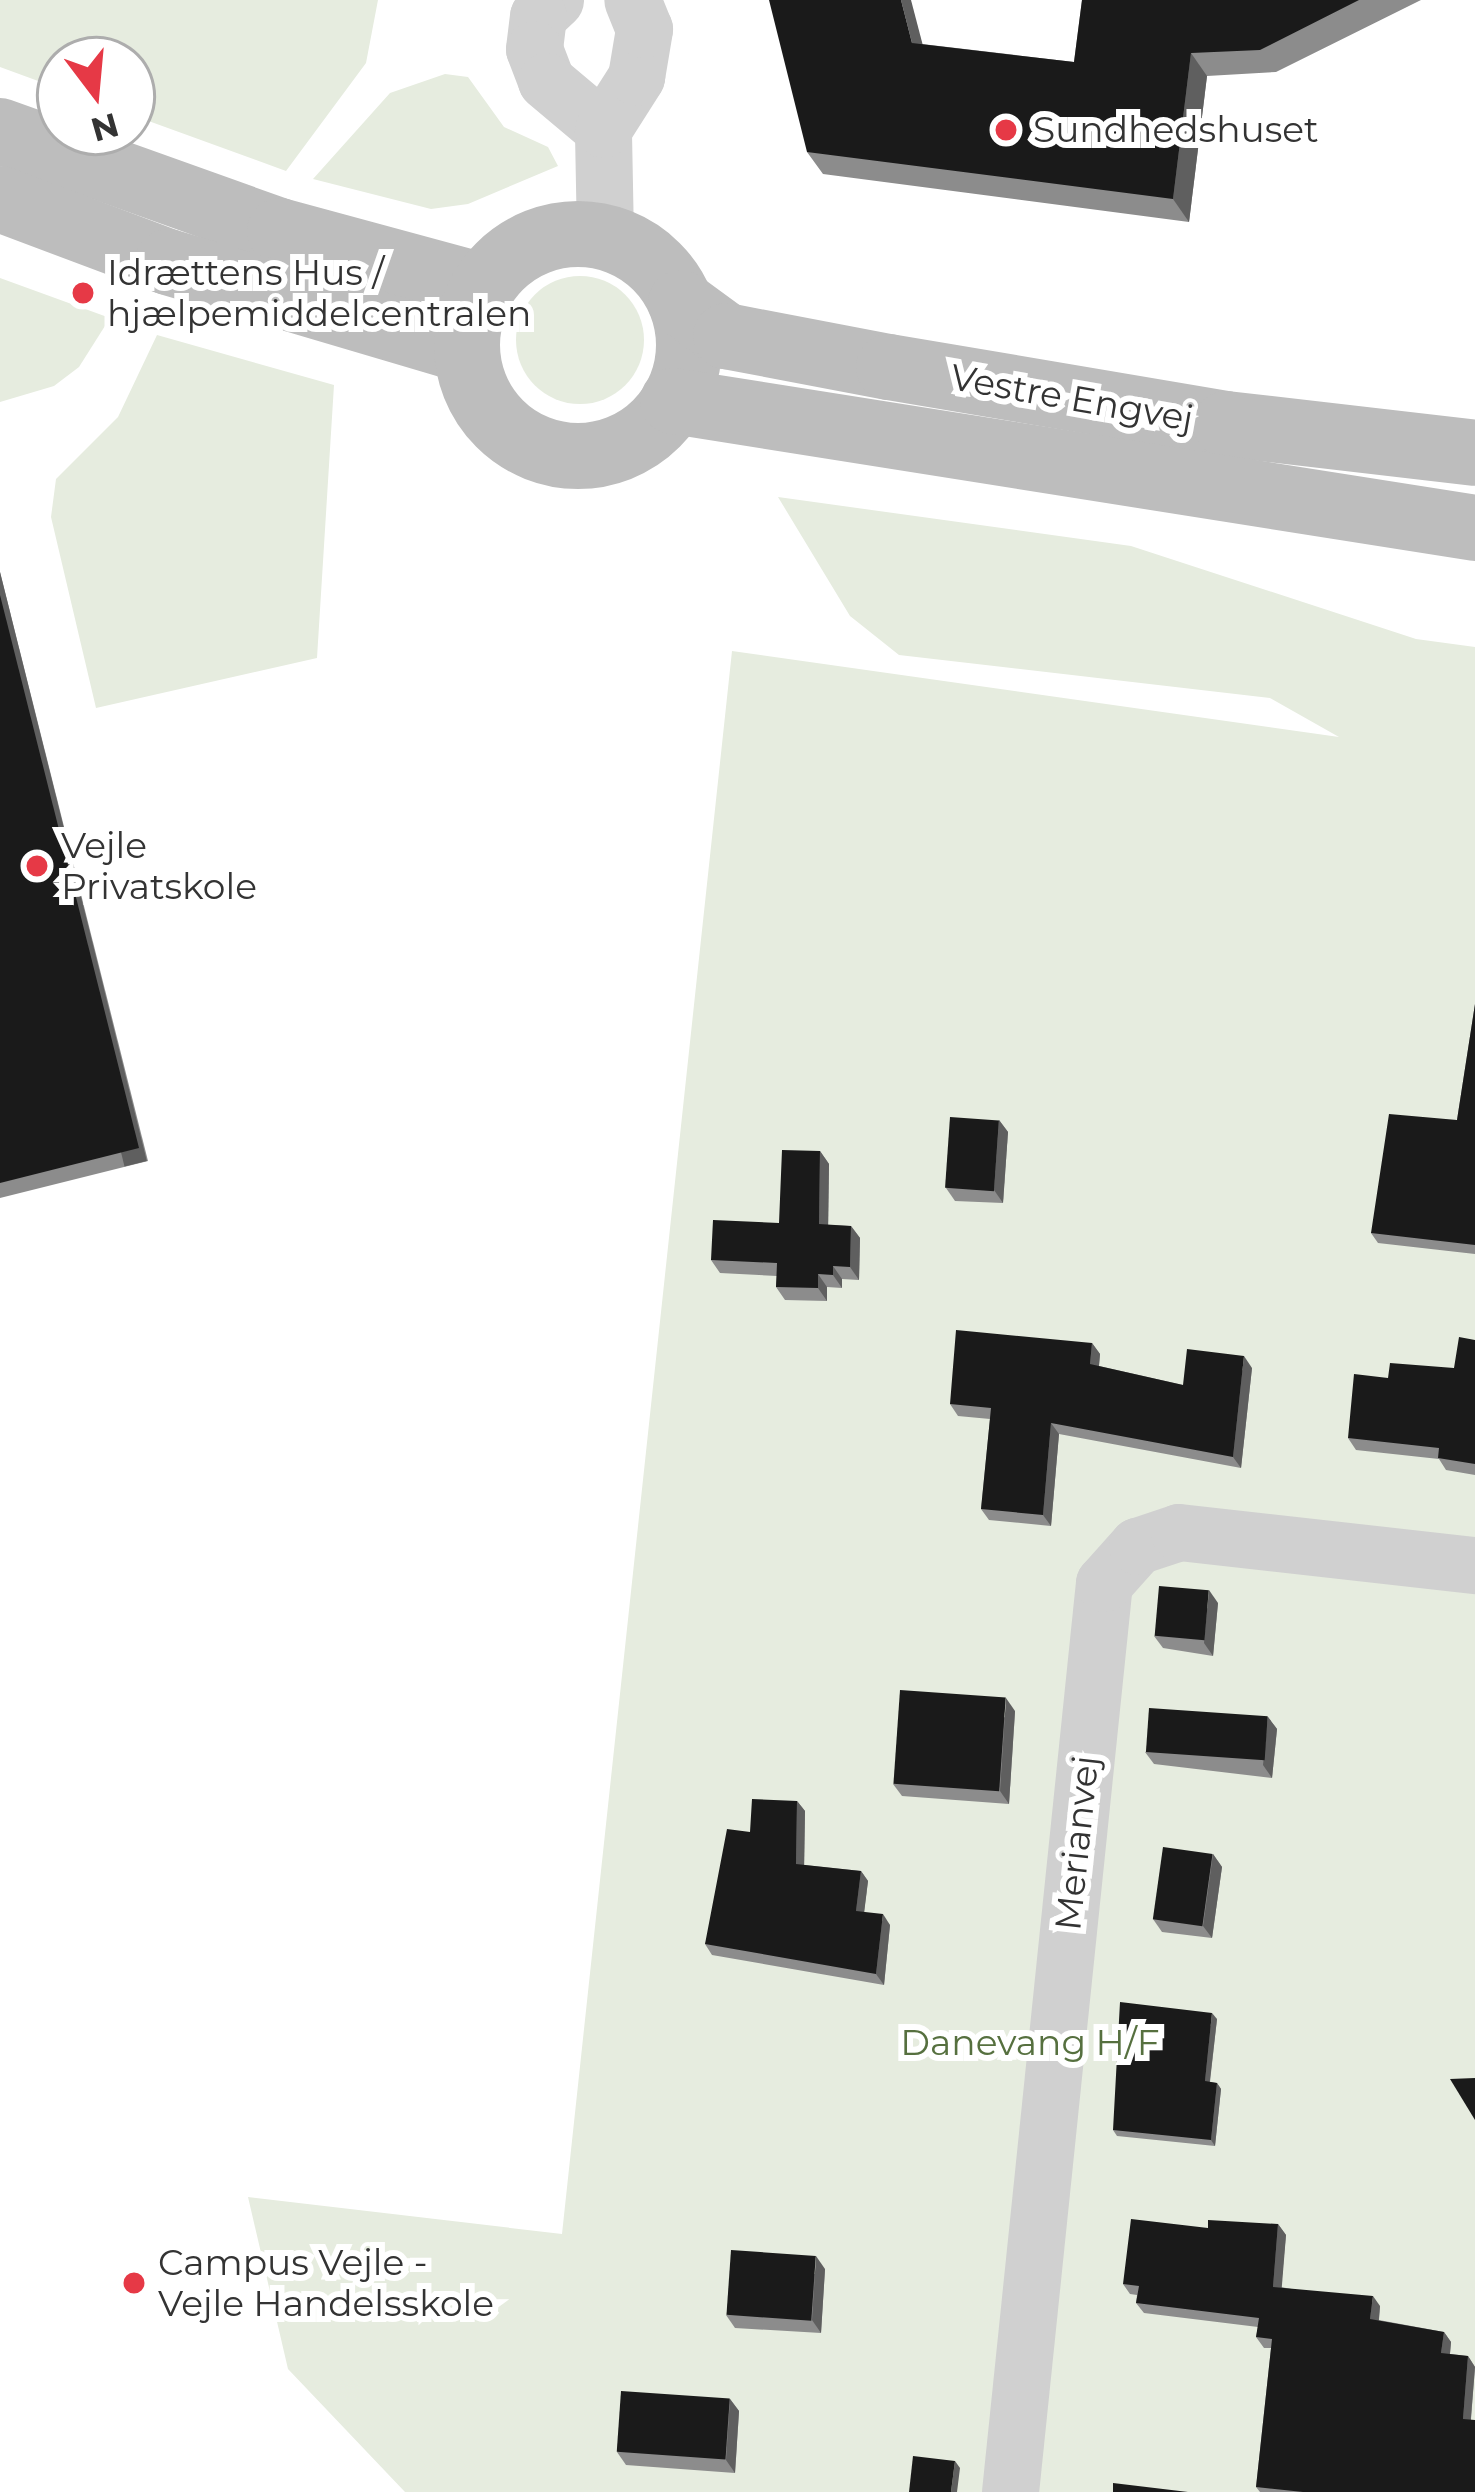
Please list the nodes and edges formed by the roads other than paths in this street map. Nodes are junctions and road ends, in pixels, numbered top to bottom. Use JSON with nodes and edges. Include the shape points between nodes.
{"nodes":[{"id":1,"x":555,"y":0,"type":"edge"},
{"id":2,"x":632,"y":0,"type":"edge"},
{"id":3,"x":604,"y":129,"type":"junction"},
{"id":4,"x":0,"y":131,"type":"edge"},
{"id":5,"x":0,"y":200,"type":"edge"},
{"id":6,"x":605,"y":237,"type":"junction"},
{"id":7,"x":483,"y":286,"type":"junction"},
{"id":8,"x":681,"y":303,"type":"junction"},
{"id":9,"x":466,"y":350,"type":"junction"},
{"id":10,"x":674,"y":401,"type":"junction"},
{"id":11,"x":1475,"y":453,"type":"edge"},
{"id":12,"x":1475,"y":528,"type":"edge"},
{"id":13,"x":1475,"y":1565,"type":"edge"},
{"id":14,"x":1010,"y":2492,"type":"edge"}],
"edges":[{"from":1,"to":3,"type":"street","via":[[538,16],[534,49],[546,81]]},
{"from":2,"to":3,"type":"street","via":[[644,29],[636,77]]},
{"from":3,"to":6,"type":"street"},
{"from":4,"to":7,"type":"street","via":[[280,230]]},
{"from":5,"to":9,"type":"street","via":[[187,268]]},
{"from":6,"to":7,"type":"street","via":[[577,234],[523,248]]},
{"from":6,"to":8,"type":"street","via":[[651,261]]},
{"from":7,"to":9,"type":"street"},
{"from":8,"to":10,"type":"street","via":[[688,353]]},
{"from":8,"to":11,"type":"street","name":"Vestre Engvej","via":[[726,336],[889,367],[1226,424]]},
{"from":9,"to":10,"type":"street","via":[[484,406],[528,445],[556,454],[583,456],[635,440]]},
{"from":10,"to":12,"type":"street","name":"Vestre Engvej"},
{"from":13,"to":14,"type":"street","name":"Merianvej","via":[[1179,1532],[1137,1546],[1104,1583]]}]}
